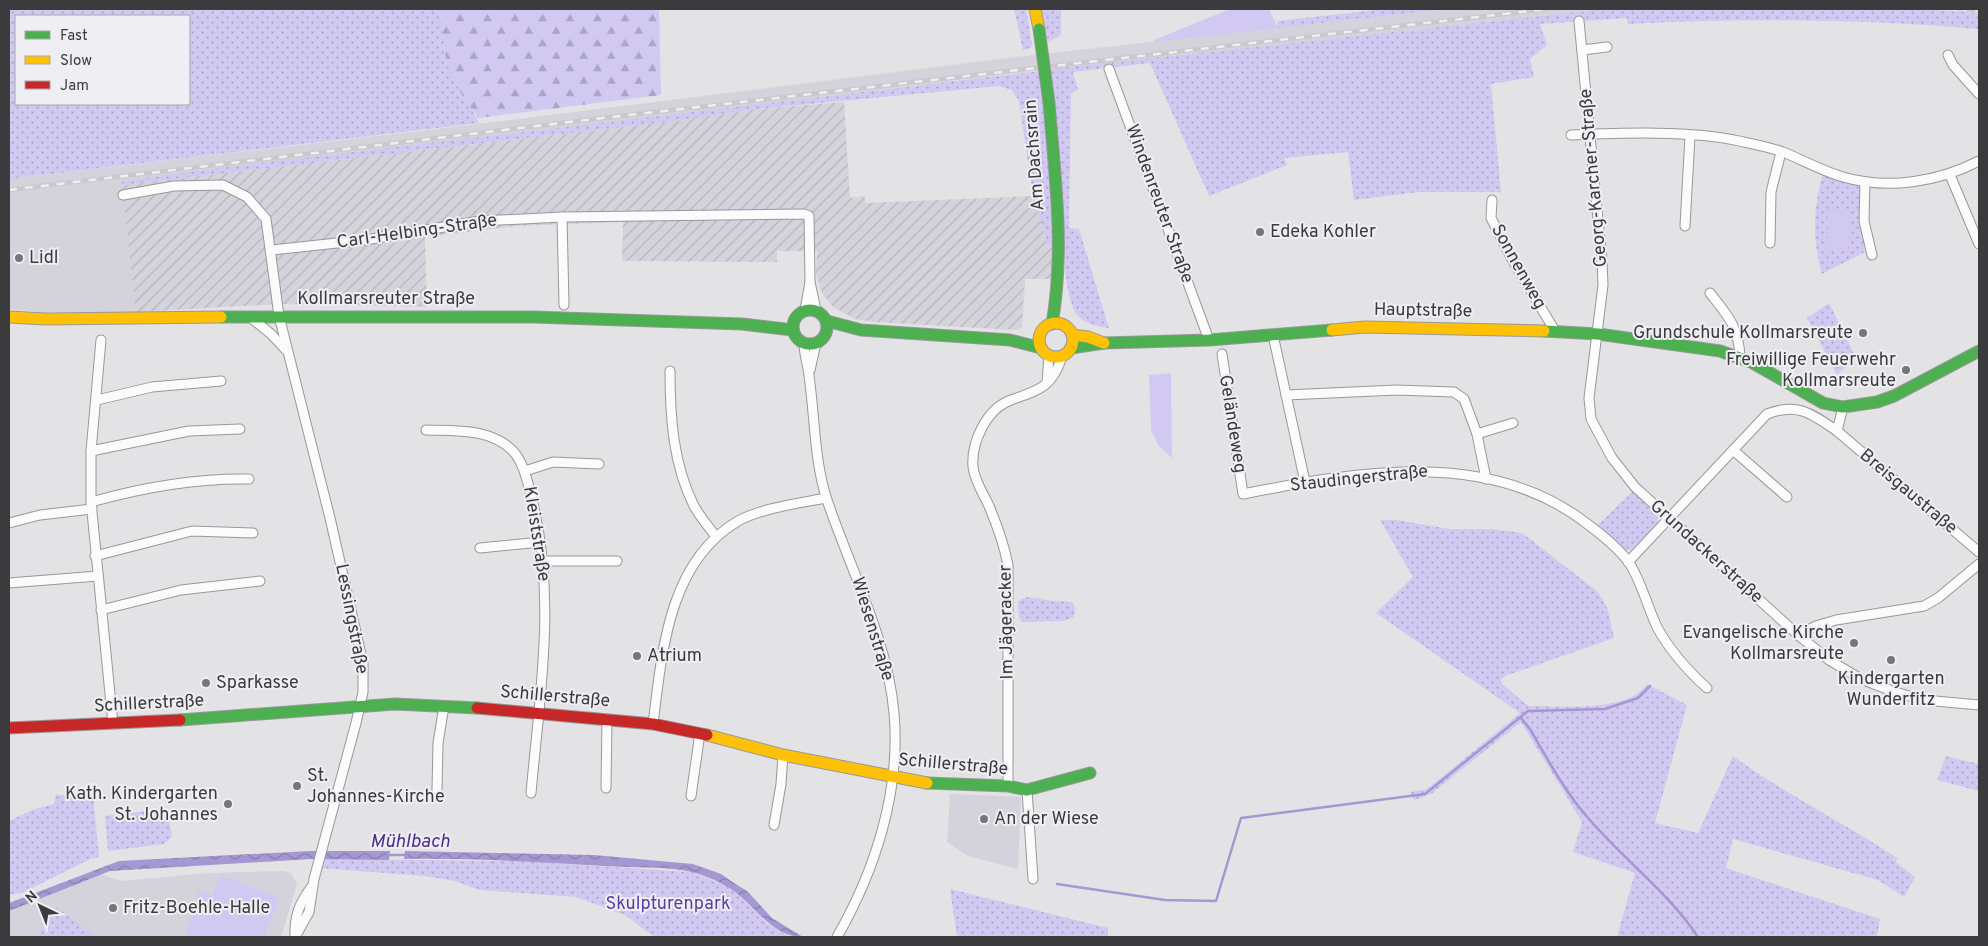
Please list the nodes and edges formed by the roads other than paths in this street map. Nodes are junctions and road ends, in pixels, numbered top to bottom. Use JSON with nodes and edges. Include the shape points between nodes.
{"nodes":[{"id":1,"x":1035,"y":9,"type":"edge"},
{"id":2,"x":1579,"y":21,"type":"dead end"},
{"id":3,"x":1607,"y":47,"type":"dead end"},
{"id":4,"x":1582,"y":50,"type":"junction"},
{"id":5,"x":1948,"y":55,"type":"dead end"},
{"id":6,"x":1954,"y":65,"type":"junction"},
{"id":7,"x":1109,"y":69,"type":"dead end"},
{"id":8,"x":1946,"y":71,"type":"dead end"},
{"id":9,"x":1979,"y":94,"type":"edge"},
{"id":10,"x":1571,"y":135,"type":"dead end"},
{"id":11,"x":1590,"y":135,"type":"junction"},
{"id":12,"x":1690,"y":136,"type":"junction"},
{"id":13,"x":1781,"y":152,"type":"junction"},
{"id":14,"x":1979,"y":162,"type":"edge"},
{"id":15,"x":1950,"y":175,"type":"junction"},
{"id":16,"x":1865,"y":182,"type":"junction"},
{"id":17,"x":123,"y":195,"type":"dead end"},
{"id":18,"x":1492,"y":200,"type":"dead end"},
{"id":19,"x":562,"y":217,"type":"junction"},
{"id":20,"x":1685,"y":226,"type":"dead end"},
{"id":21,"x":1770,"y":243,"type":"dead end"},
{"id":22,"x":1979,"y":244,"type":"edge"},
{"id":23,"x":272,"y":250,"type":"junction"},
{"id":24,"x":1872,"y":255,"type":"dead end"},
{"id":25,"x":1710,"y":293,"type":"dead end"},
{"id":26,"x":564,"y":305,"type":"dead end"},
{"id":27,"x":811,"y":310,"type":"junction"},
{"id":28,"x":280,"y":316,"type":"junction"},
{"id":29,"x":9,"y":317,"type":"edge"},
{"id":30,"x":250,"y":317,"type":"junction"},
{"id":31,"x":1058,"y":325,"type":"junction"},
{"id":32,"x":793,"y":326,"type":"junction"},
{"id":33,"x":827,"y":326,"type":"junction"},
{"id":34,"x":1555,"y":332,"type":"junction"},
{"id":35,"x":1041,"y":334,"type":"junction"},
{"id":36,"x":1598,"y":334,"type":"junction"},
{"id":37,"x":1072,"y":335,"type":"junction"},
{"id":38,"x":1273,"y":335,"type":"junction"},
{"id":39,"x":101,"y":340,"type":"dead end"},
{"id":40,"x":1010,"y":340,"type":"junction"},
{"id":41,"x":1209,"y":340,"type":"junction"},
{"id":42,"x":810,"y":343,"type":"junction"},
{"id":43,"x":1104,"y":343,"type":"junction"},
{"id":44,"x":1071,"y":348,"type":"junction"},
{"id":45,"x":1979,"y":351,"type":"edge"},
{"id":46,"x":288,"y":352,"type":"junction"},
{"id":47,"x":1045,"y":352,"type":"junction"},
{"id":48,"x":1222,"y":354,"type":"dead end"},
{"id":49,"x":1062,"y":356,"type":"junction"},
{"id":50,"x":1740,"y":358,"type":"junction"},
{"id":51,"x":670,"y":371,"type":"dead end"},
{"id":52,"x":221,"y":381,"type":"dead end"},
{"id":53,"x":1047,"y":382,"type":"junction"},
{"id":54,"x":1804,"y":394,"type":"junction"},
{"id":55,"x":1286,"y":395,"type":"junction"},
{"id":56,"x":97,"y":400,"type":"junction"},
{"id":57,"x":1843,"y":407,"type":"junction"},
{"id":58,"x":1797,"y":408,"type":"junction"},
{"id":59,"x":1512,"y":423,"type":"dead end"},
{"id":60,"x":240,"y":429,"type":"dead end"},
{"id":61,"x":426,"y":430,"type":"dead end"},
{"id":62,"x":1837,"y":431,"type":"junction"},
{"id":63,"x":1477,"y":434,"type":"junction"},
{"id":64,"x":1733,"y":450,"type":"junction"},
{"id":65,"x":91,"y":451,"type":"junction"},
{"id":66,"x":599,"y":464,"type":"dead end"},
{"id":67,"x":525,"y":471,"type":"junction"},
{"id":68,"x":249,"y":479,"type":"dead end"},
{"id":69,"x":1486,"y":479,"type":"junction"},
{"id":70,"x":1305,"y":482,"type":"junction"},
{"id":71,"x":1243,"y":494,"type":"joint"},
{"id":72,"x":1787,"y":497,"type":"dead end"},
{"id":73,"x":826,"y":498,"type":"junction"},
{"id":74,"x":92,"y":506,"type":"junction"},
{"id":75,"x":1669,"y":519,"type":"junction"},
{"id":76,"x":9,"y":522,"type":"edge"},
{"id":77,"x":253,"y":532,"type":"dead end"},
{"id":78,"x":716,"y":537,"type":"junction"},
{"id":79,"x":541,"y":542,"type":"junction"},
{"id":80,"x":480,"y":548,"type":"dead end"},
{"id":81,"x":1979,"y":552,"type":"edge"},
{"id":82,"x":95,"y":556,"type":"junction"},
{"id":83,"x":544,"y":561,"type":"junction"},
{"id":84,"x":616,"y":561,"type":"dead end"},
{"id":85,"x":1628,"y":562,"type":"junction"},
{"id":86,"x":1979,"y":564,"type":"edge"},
{"id":87,"x":98,"y":576,"type":"junction"},
{"id":88,"x":260,"y":581,"type":"dead end"},
{"id":89,"x":9,"y":583,"type":"edge"},
{"id":90,"x":101,"y":610,"type":"junction"},
{"id":91,"x":1798,"y":635,"type":"junction"},
{"id":92,"x":1707,"y":688,"type":"dead end"},
{"id":93,"x":444,"y":706,"type":"junction"},
{"id":94,"x":1979,"y":706,"type":"edge"},
{"id":95,"x":360,"y":708,"type":"junction"},
{"id":96,"x":538,"y":712,"type":"junction"},
{"id":97,"x":607,"y":719,"type":"junction"},
{"id":98,"x":113,"y":724,"type":"junction"},
{"id":99,"x":653,"y":724,"type":"junction"},
{"id":100,"x":9,"y":728,"type":"edge"},
{"id":101,"x":700,"y":733,"type":"junction"},
{"id":102,"x":783,"y":755,"type":"junction"},
{"id":103,"x":1090,"y":773,"type":"dead end"},
{"id":104,"x":892,"y":777,"type":"junction"},
{"id":105,"x":1008,"y":786,"type":"junction"},
{"id":106,"x":606,"y":788,"type":"dead end"},
{"id":107,"x":1027,"y":790,"type":"junction"},
{"id":108,"x":437,"y":791,"type":"dead end"},
{"id":109,"x":531,"y":793,"type":"dead end"},
{"id":110,"x":691,"y":796,"type":"dead end"},
{"id":111,"x":774,"y":825,"type":"dead end"},
{"id":112,"x":1033,"y":878,"type":"dead end"},
{"id":113,"x":295,"y":937,"type":"edge"},
{"id":114,"x":837,"y":937,"type":"edge"}],
"edges":[{"from":1,"to":31,"type":"main road","name":"Am Dachsrain","bridge":true,"via":[[1049,103],[1059,250],[1057,299],[1063,309]]},
{"from":2,"to":4,"type":"street","name":"Georg-Karcher-Straße"},
{"from":3,"to":4,"type":"street"},
{"from":4,"to":11,"type":"street","name":"Georg-Karcher-Straße"},
{"from":5,"to":6,"type":"street"},
{"from":6,"to":8,"type":"street"},
{"from":6,"to":9,"type":"street"},
{"from":7,"to":41,"type":"street","name":"Windenreuter Straße"},
{"from":10,"to":11,"type":"street"},
{"from":11,"to":12,"type":"street"},
{"from":11,"to":36,"type":"street","name":"Georg-Karcher-Straße","via":[[1603,285]]},
{"from":12,"to":13,"type":"street","via":[[1736,140]]},
{"from":12,"to":20,"type":"street"},
{"from":13,"to":16,"type":"street","via":[[1842,177]]},
{"from":13,"to":21,"type":"street","via":[[1770,192]]},
{"from":14,"to":15,"type":"street"},
{"from":15,"to":16,"type":"street","via":[[1913,182]]},
{"from":15,"to":22,"type":"street"},
{"from":16,"to":24,"type":"street","via":[[1864,221]]},
{"from":17,"to":23,"type":"street","via":[[174,186],[223,185],[247,196],[266,219]]},
{"from":18,"to":34,"type":"street","name":"Sonnenweg","via":[[1491,218]]},
{"from":19,"to":23,"type":"street","name":"Carl-Helbing-Straße","via":[[480,221],[365,240]]},
{"from":19,"to":26,"type":"street"},
{"from":19,"to":27,"type":"street","name":"Carl-Helbing-Straße","via":[[810,216]]},
{"from":23,"to":28,"type":"street"},
{"from":25,"to":50,"type":"street","via":[[1735,327],[1739,336]]},
{"from":27,"to":32,"type":"main road","via":[[797,315]]},
{"from":27,"to":33,"type":"main road","via":[[823,315]]},
{"from":28,"to":30,"type":"main road","name":"Kollmarsreuter Straße"},
{"from":28,"to":32,"type":"main road","name":"Kollmarsreuter Straße","via":[[584,318],[763,326],[780,330]]},
{"from":28,"to":46,"type":"street","name":"Lessingstraße"},
{"from":29,"to":30,"type":"main road","name":"Kollmarsreuter Straße"},
{"from":30,"to":46,"type":"street","name":"Lessingstraße"},
{"from":31,"to":35,"type":"main road","via":[[1045,328]]},
{"from":31,"to":37,"type":"main road"},
{"from":32,"to":42,"type":"main road","via":[[797,338]]},
{"from":33,"to":40,"type":"main road"},
{"from":33,"to":42,"type":"main road","via":[[823,338]]},
{"from":34,"to":36,"type":"main road","name":"Hauptstraße"},
{"from":34,"to":38,"type":"main road","name":"Hauptstraße","via":[[1366,328]]},
{"from":35,"to":40,"type":"main road"},
{"from":35,"to":47,"type":"main road"},
{"from":36,"to":50,"type":"main road","name":"Hauptstraße","via":[[1720,351]]},
{"from":36,"to":75,"type":"street","name":"Grundackerstraße","via":[[1589,398],[1591,419],[1600,439],[1624,474]]},
{"from":37,"to":43,"type":"main road","name":"Hauptstraße"},
{"from":37,"to":44,"type":"main road"},
{"from":38,"to":41,"type":"main road","name":"Hauptstraße"},
{"from":38,"to":55,"type":"street"},
{"from":39,"to":56,"type":"street"},
{"from":40,"to":47,"type":"main road"},
{"from":41,"to":43,"type":"main road","name":"Hauptstraße"},
{"from":42,"to":73,"type":"street","name":"Wiesenstraße","via":[[804,357]]},
{"from":43,"to":44,"type":"main road","name":"Hauptstraße"},
{"from":44,"to":49,"type":"main road"},
{"from":45,"to":57,"type":"main road","name":"Hauptstraße","via":[[1894,396]]},
{"from":46,"to":95,"type":"street","name":"Lessingstraße","via":[[361,649],[363,682]]},
{"from":47,"to":49,"type":"main road"},
{"from":47,"to":53,"type":"street"},
{"from":48,"to":71,"type":"street","name":"Geländeweg"},
{"from":49,"to":53,"type":"street","name":"Im Jägeracker","via":[[1058,371]]},
{"from":50,"to":54,"type":"main road","name":"Hauptstraße"},
{"from":51,"to":78,"type":"street","via":[[672,430],[681,470],[694,507]]},
{"from":52,"to":56,"type":"street","via":[[152,387]]},
{"from":53,"to":105,"type":"street","name":"Im Jägeracker","via":[[1039,391],[1010,401],[996,410],[979,434],[973,467],[1004,544],[1008,565]]},
{"from":54,"to":57,"type":"main road","name":"Hauptstraße"},
{"from":54,"to":58,"type":"street"},
{"from":55,"to":63,"type":"street","via":[[1397,390],[1454,392],[1464,399]]},
{"from":55,"to":70,"type":"street"},
{"from":56,"to":65,"type":"street"},
{"from":57,"to":62,"type":"street"},
{"from":58,"to":62,"type":"street","name":"Breisgaustraße"},
{"from":58,"to":64,"type":"street","via":[[1779,409],[1767,414]]},
{"from":59,"to":63,"type":"street"},
{"from":60,"to":65,"type":"street","via":[[189,431]]},
{"from":61,"to":67,"type":"street","name":"Kleiststraße","via":[[480,432],[514,451]]},
{"from":62,"to":81,"type":"street","name":"Breisgaustraße"},
{"from":63,"to":69,"type":"street"},
{"from":64,"to":72,"type":"street"},
{"from":64,"to":75,"type":"street"},
{"from":65,"to":74,"type":"street"},
{"from":66,"to":67,"type":"street","via":[[553,462]]},
{"from":67,"to":79,"type":"street","name":"Kleiststraße"},
{"from":68,"to":74,"type":"street","via":[[221,478],[168,484]]},
{"from":69,"to":70,"type":"street","name":"Staudingerstraße","via":[[1444,471],[1400,471]]},
{"from":69,"to":85,"type":"street","name":"Staudingerstraße","via":[[1528,490],[1566,507]]},
{"from":70,"to":71,"type":"street","name":"Staudingerstraße"},
{"from":73,"to":78,"type":"street","via":[[747,517]]},
{"from":73,"to":104,"type":"street","name":"Wiesenstraße","via":[[888,672],[894,712]]},
{"from":74,"to":76,"type":"street"},
{"from":74,"to":82,"type":"street"},
{"from":75,"to":85,"type":"street"},
{"from":75,"to":91,"type":"street","name":"Grundackerstraße"},
{"from":77,"to":82,"type":"street","via":[[192,531]]},
{"from":78,"to":99,"type":"street","via":[[690,573],[674,605],[664,639]]},
{"from":79,"to":80,"type":"street"},
{"from":79,"to":83,"type":"street","name":"Kleiststraße"},
{"from":82,"to":87,"type":"street"},
{"from":83,"to":84,"type":"street"},
{"from":83,"to":96,"type":"street","name":"Kleiststraße","via":[[545,635]]},
{"from":85,"to":92,"type":"street","name":"Staudingerstraße","via":[[1658,628],[1682,664]]},
{"from":86,"to":91,"type":"street","via":[[1924,606],[1836,620]]},
{"from":87,"to":89,"type":"street"},
{"from":87,"to":90,"type":"street"},
{"from":88,"to":90,"type":"street","via":[[181,590]]},
{"from":90,"to":98,"type":"street"},
{"from":91,"to":94,"type":"street","name":"Grundackerstraße","via":[[1829,660],[1861,679],[1924,700]]},
{"from":93,"to":95,"type":"main road","name":"Schillerstraße","via":[[395,704]]},
{"from":93,"to":96,"type":"main road","name":"Schillerstraße"},
{"from":93,"to":108,"type":"street","via":[[438,743]]},
{"from":95,"to":98,"type":"main road","name":"Schillerstraße"},
{"from":95,"to":113,"type":"street","name":"Lessingstraße","via":[[313,885],[300,903]]},
{"from":96,"to":97,"type":"main road","name":"Schillerstraße"},
{"from":96,"to":109,"type":"street","name":"Kleiststraße"},
{"from":97,"to":99,"type":"main road","name":"Schillerstraße"},
{"from":97,"to":106,"type":"street"},
{"from":98,"to":100,"type":"main road","name":"Schillerstraße"},
{"from":99,"to":101,"type":"main road","name":"Schillerstraße"},
{"from":101,"to":102,"type":"main road","name":"Schillerstraße"},
{"from":101,"to":110,"type":"street"},
{"from":102,"to":104,"type":"main road","name":"Schillerstraße"},
{"from":102,"to":111,"type":"street"},
{"from":103,"to":107,"type":"main road","name":"Schillerstraße"},
{"from":104,"to":105,"type":"main road","name":"Schillerstraße","via":[[936,784]]},
{"from":104,"to":114,"type":"street","name":"Wiesenstraße","via":[[880,838],[864,887]]},
{"from":105,"to":107,"type":"main road","name":"Schillerstraße"},
{"from":107,"to":112,"type":"street"}]}
